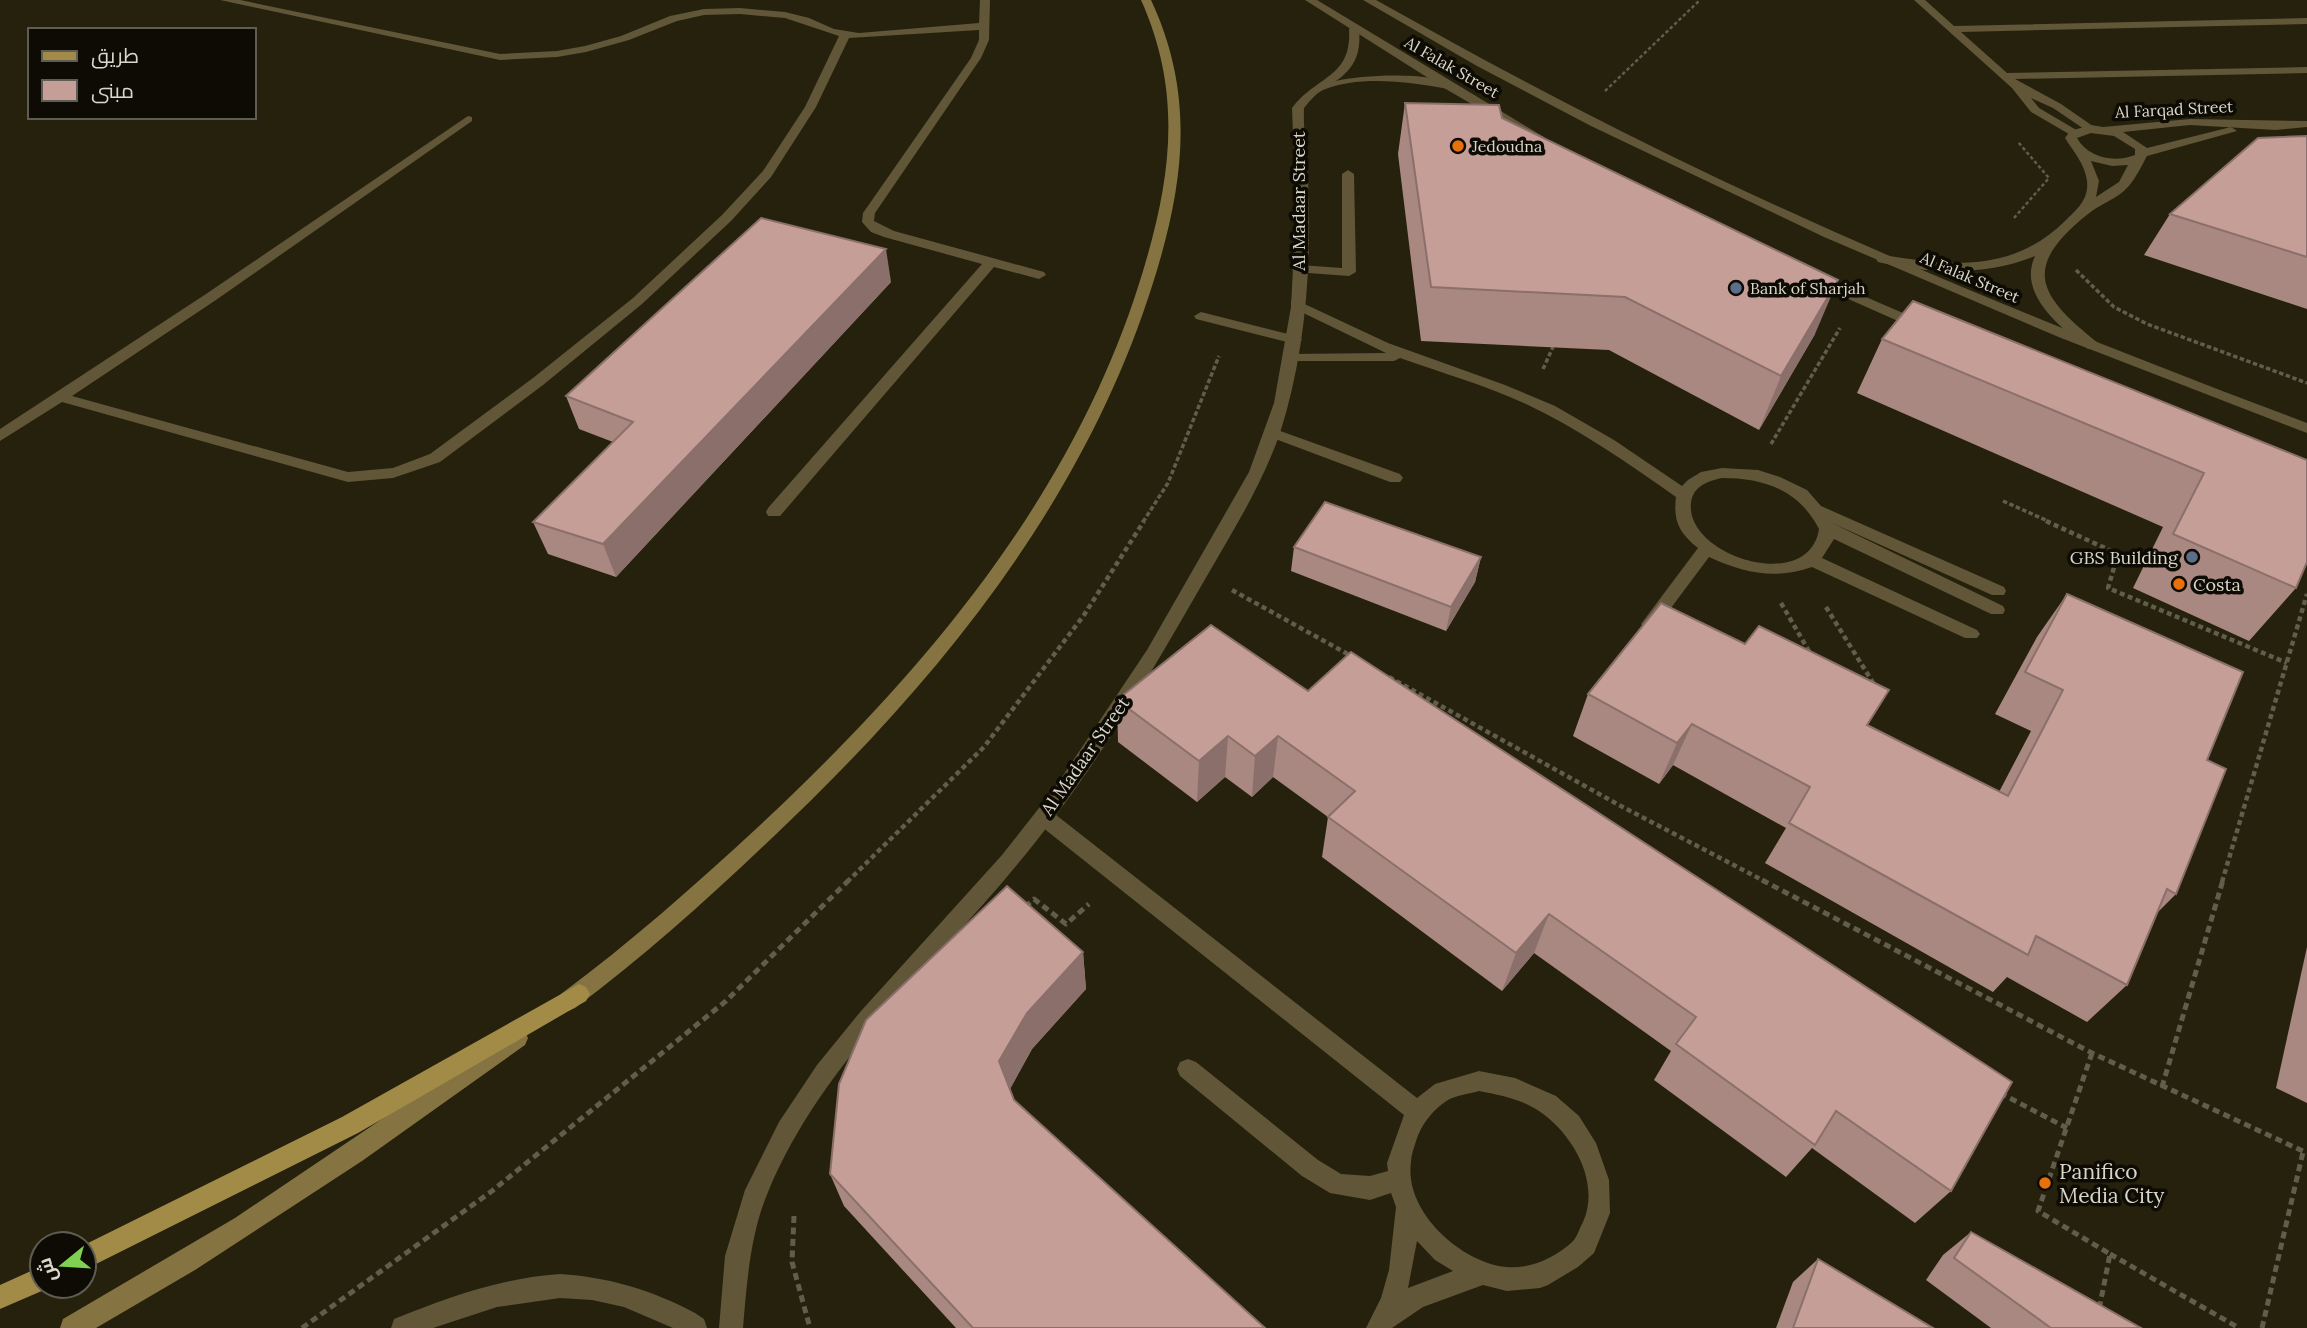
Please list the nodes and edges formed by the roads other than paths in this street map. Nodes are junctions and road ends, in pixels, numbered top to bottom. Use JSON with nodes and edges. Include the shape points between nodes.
{"nodes":[{"id":1,"x":225,"y":0,"type":"edge"},
{"id":2,"x":985,"y":0,"type":"edge"},
{"id":3,"x":1146,"y":0,"type":"edge"},
{"id":4,"x":1310,"y":0,"type":"edge"},
{"id":5,"x":1368,"y":0,"type":"edge"},
{"id":6,"x":1919,"y":0,"type":"edge"},
{"id":7,"x":2307,"y":21,"type":"edge"},
{"id":8,"x":984,"y":26,"type":"junction"},
{"id":9,"x":1354,"y":29,"type":"junction"},
{"id":10,"x":1951,"y":29,"type":"junction"},
{"id":11,"x":845,"y":35,"type":"junction"},
{"id":12,"x":2307,"y":70,"type":"edge"},
{"id":13,"x":2004,"y":76,"type":"junction"},
{"id":14,"x":1448,"y":86,"type":"junction"},
{"id":15,"x":2016,"y":86,"type":"junction"},
{"id":16,"x":1318,"y":89,"type":"junction"},
{"id":17,"x":468,"y":119,"type":"dead end"},
{"id":18,"x":2307,"y":124,"type":"edge"},
{"id":19,"x":2284,"y":125,"type":"junction"},
{"id":20,"x":2091,"y":129,"type":"junction"},
{"id":21,"x":2106,"y":130,"type":"junction"},
{"id":22,"x":2074,"y":133,"type":"junction"},
{"id":23,"x":1545,"y":141,"type":"edge"},
{"id":24,"x":2082,"y":152,"type":"junction"},
{"id":25,"x":2139,"y":157,"type":"junction"},
{"id":26,"x":1348,"y":174,"type":"dead end"},
{"id":27,"x":2088,"y":208,"type":"junction"},
{"id":28,"x":2048,"y":244,"type":"junction"},
{"id":29,"x":1877,"y":257,"type":"junction"},
{"id":30,"x":990,"y":263,"type":"junction"},
{"id":31,"x":1299,"y":269,"type":"junction"},
{"id":32,"x":1798,"y":271,"type":"edge"},
{"id":33,"x":1039,"y":275,"type":"dead end"},
{"id":34,"x":1296,"y":304,"type":"junction"},
{"id":35,"x":1201,"y":316,"type":"dead end"},
{"id":36,"x":1933,"y":332,"type":"edge"},
{"id":37,"x":2093,"y":346,"type":"junction"},
{"id":38,"x":1292,"y":349,"type":"junction"},
{"id":39,"x":1412,"y":358,"type":"junction"},
{"id":40,"x":60,"y":397,"type":"junction"},
{"id":41,"x":2307,"y":428,"type":"edge"},
{"id":42,"x":1272,"y":433,"type":"junction"},
{"id":43,"x":0,"y":436,"type":"edge"},
{"id":44,"x":1395,"y":478,"type":"dead end"},
{"id":45,"x":1684,"y":495,"type":"junction"},
{"id":46,"x":1817,"y":510,"type":"junction"},
{"id":47,"x":774,"y":512,"type":"dead end"},
{"id":48,"x":1827,"y":529,"type":"junction"},
{"id":49,"x":1707,"y":548,"type":"junction"},
{"id":50,"x":1805,"y":563,"type":"junction"},
{"id":51,"x":1998,"y":591,"type":"dead end"},
{"id":52,"x":1997,"y":610,"type":"dead end"},
{"id":53,"x":1971,"y":634,"type":"dead end"},
{"id":54,"x":1642,"y":635,"type":"edge"},
{"id":55,"x":1044,"y":817,"type":"junction"},
{"id":56,"x":579,"y":994,"type":"junction"},
{"id":57,"x":1188,"y":1069,"type":"dead end"},
{"id":58,"x":1417,"y":1112,"type":"junction"},
{"id":59,"x":1399,"y":1179,"type":"junction"},
{"id":60,"x":1408,"y":1207,"type":"junction"},
{"id":61,"x":98,"y":1251,"type":"edge"},
{"id":62,"x":1479,"y":1273,"type":"junction"},
{"id":63,"x":28,"y":1284,"type":"edge"},
{"id":64,"x":0,"y":1297,"type":"edge"},
{"id":65,"x":1382,"y":1322,"type":"edge"},
{"id":66,"x":72,"y":1328,"type":"edge"},
{"id":67,"x":403,"y":1328,"type":"edge"},
{"id":68,"x":695,"y":1328,"type":"edge"},
{"id":69,"x":731,"y":1328,"type":"edge"}],
"edges":[{"from":1,"to":11,"type":"street","via":[[500,57],[586,49],[704,12],[785,15]]},
{"from":2,"to":8,"type":"street"},
{"from":3,"to":56,"type":"main road","via":[[1169,61],[1177,111],[1175,166],[1144,300],[1072,461],[1002,570],[882,717],[747,850]]},
{"from":4,"to":9,"type":"street","name":"Al Falak Street"},
{"from":5,"to":29,"type":"street","name":"Al Falak Street","via":[[1587,118]]},
{"from":6,"to":10,"type":"street"},
{"from":7,"to":10,"type":"street"},
{"from":8,"to":11,"type":"street"},
{"from":8,"to":30,"type":"street","via":[[976,58],[869,213],[868,222],[889,234]]},
{"from":9,"to":14,"type":"street","name":"Al Falak Street"},
{"from":9,"to":16,"type":"street","name":"Al Madaar Street","via":[[1357,45],[1352,61]]},
{"from":10,"to":13,"type":"street"},
{"from":11,"to":40,"type":"street","via":[[790,141],[726,218],[623,315],[416,468],[370,478],[348,477]]},
{"from":12,"to":13,"type":"street"},
{"from":13,"to":15,"type":"street"},
{"from":14,"to":16,"type":"street","via":[[1380,78]]},
{"from":14,"to":23,"type":"street","name":"Al Falak Street"},
{"from":15,"to":20,"type":"street"},
{"from":15,"to":22,"type":"street","via":[[2035,110]]},
{"from":16,"to":31,"type":"street","name":"Al Madaar Street","via":[[1298,108],[1302,177]]},
{"from":17,"to":40,"type":"street"},
{"from":18,"to":19,"type":"street","name":"Al Farqad Street"},
{"from":19,"to":21,"type":"street","name":"Al Farqad Street","via":[[2190,122]]},
{"from":19,"to":25,"type":"street","name":"Al Farqad Street","via":[[2207,135]]},
{"from":20,"to":21,"type":"street"},
{"from":20,"to":22,"type":"street"},
{"from":21,"to":25,"type":"street","via":[[2136,143]]},
{"from":22,"to":24,"type":"street","via":[[2072,143]]},
{"from":24,"to":25,"type":"street","name":"Al Farqad Street","via":[[2104,160]]},
{"from":24,"to":27,"type":"street","via":[[2093,180]]},
{"from":25,"to":27,"type":"street","via":[[2122,187]]},
{"from":26,"to":31,"type":"street","via":[[1349,272]]},
{"from":27,"to":28,"type":"street"},
{"from":28,"to":29,"type":"street","via":[[1983,265],[1925,265]]},
{"from":28,"to":37,"type":"street","via":[[2035,271],[2039,287],[2057,317]]},
{"from":29,"to":37,"type":"street","name":"Al Falak Street"},
{"from":30,"to":33,"type":"street"},
{"from":30,"to":47,"type":"street"},
{"from":31,"to":34,"type":"street","name":"Al Madaar Street"},
{"from":32,"to":36,"type":"street"},
{"from":34,"to":38,"type":"street","name":"Al Madaar Street"},
{"from":34,"to":39,"type":"street"},
{"from":35,"to":38,"type":"street"},
{"from":37,"to":41,"type":"street","name":"Al Falak Street"},
{"from":38,"to":39,"type":"street"},
{"from":38,"to":42,"type":"street","name":"Al Madaar Street"},
{"from":39,"to":45,"type":"street","via":[[1472,377],[1551,411],[1634,459]]},
{"from":40,"to":43,"type":"street"},
{"from":42,"to":44,"type":"street"},
{"from":42,"to":55,"type":"street","name":"Al Madaar Street","via":[[1244,500],[1107,729]]},
{"from":45,"to":46,"type":"street","via":[[1710,475],[1753,474],[1800,493]]},
{"from":45,"to":49,"type":"street","via":[[1681,512],[1689,531]]},
{"from":46,"to":48,"type":"street"},
{"from":46,"to":51,"type":"street"},
{"from":48,"to":50,"type":"street","via":[[1824,547]]},
{"from":48,"to":52,"type":"street"},
{"from":49,"to":50,"type":"street","via":[[1733,562],[1761,569]]},
{"from":49,"to":54,"type":"street"},
{"from":50,"to":53,"type":"street"},
{"from":55,"to":58,"type":"street"},
{"from":55,"to":69,"type":"street","name":"Al Madaar Street","via":[[845,1047],[792,1117],[750,1206],[738,1256]]},
{"from":56,"to":61,"type":"main road","via":[[350,1125]]},
{"from":56,"to":66,"type":"main road","via":[[374,1142]]},
{"from":57,"to":59,"type":"street","via":[[1310,1168],[1338,1185],[1370,1188]]},
{"from":58,"to":59,"type":"street","via":[[1401,1143]]},
{"from":58,"to":62,"type":"street","via":[[1443,1090],[1479,1081],[1516,1087],[1551,1106],[1580,1135],[1596,1171],[1599,1210],[1586,1245],[1558,1270],[1520,1280]]},
{"from":59,"to":60,"type":"street"},
{"from":60,"to":62,"type":"street","via":[[1425,1236],[1450,1258]]},
{"from":60,"to":65,"type":"street","via":[[1399,1280]]},
{"from":62,"to":65,"type":"street","via":[[1416,1297]]},
{"from":63,"to":64,"type":"main road"},
{"from":67,"to":68,"type":"street","via":[[462,1303],[529,1286],[552,1286],[586,1287],[640,1300]]}]}
